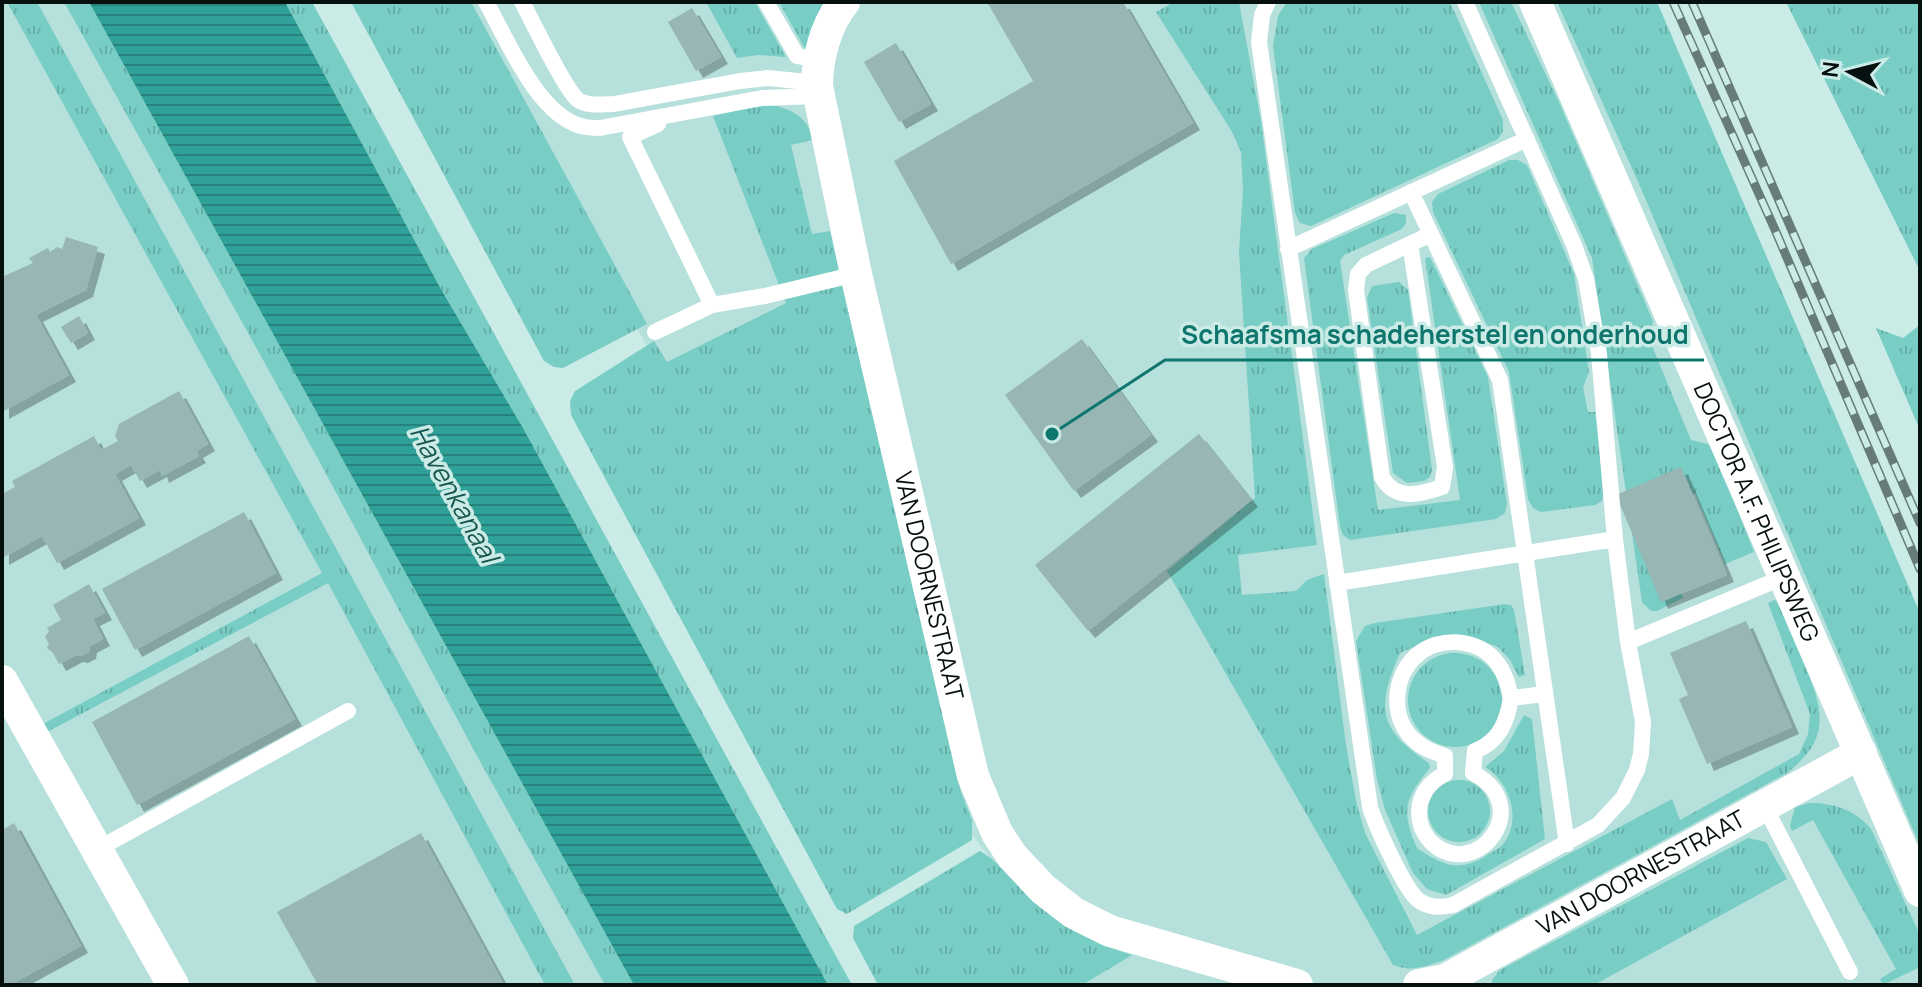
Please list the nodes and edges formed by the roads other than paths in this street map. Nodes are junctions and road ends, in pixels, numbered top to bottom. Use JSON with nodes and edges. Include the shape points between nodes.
{"nodes":[{"id":1,"x":486,"y":2,"type":"edge"},
{"id":2,"x":522,"y":2,"type":"edge"},
{"id":3,"x":766,"y":2,"type":"edge"},
{"id":4,"x":844,"y":2,"type":"edge"},
{"id":5,"x":1268,"y":2,"type":"edge"},
{"id":6,"x":1465,"y":2,"type":"edge"},
{"id":7,"x":1535,"y":2,"type":"edge"},
{"id":8,"x":808,"y":75,"type":"junction"},
{"id":9,"x":681,"y":113,"type":"junction"},
{"id":10,"x":1527,"y":139,"type":"junction"},
{"id":11,"x":1411,"y":192,"type":"junction"},
{"id":12,"x":1431,"y":234,"type":"junction"},
{"id":13,"x":1410,"y":244,"type":"junction"},
{"id":14,"x":1288,"y":249,"type":"junction"},
{"id":15,"x":856,"y":274,"type":"junction"},
{"id":16,"x":712,"y":305,"type":"junction"},
{"id":17,"x":655,"y":332,"type":"dead end"},
{"id":18,"x":1615,"y":539,"type":"junction"},
{"id":19,"x":1525,"y":552,"type":"junction"},
{"id":20,"x":1784,"y":577,"type":"junction"},
{"id":21,"x":1337,"y":583,"type":"junction"},
{"id":22,"x":1628,"y":642,"type":"junction"},
{"id":23,"x":2,"y":681,"type":"edge"},
{"id":24,"x":1545,"y":694,"type":"junction"},
{"id":25,"x":1511,"y":698,"type":"junction"},
{"id":26,"x":348,"y":711,"type":"dead end"},
{"id":27,"x":1475,"y":751,"type":"junction"},
{"id":28,"x":1861,"y":753,"type":"junction"},
{"id":29,"x":1445,"y":756,"type":"junction"},
{"id":30,"x":1473,"y":773,"type":"junction"},
{"id":31,"x":1445,"y":774,"type":"junction"},
{"id":32,"x":1764,"y":805,"type":"junction"},
{"id":33,"x":1567,"y":844,"type":"junction"},
{"id":34,"x":96,"y":850,"type":"junction"},
{"id":35,"x":1920,"y":891,"type":"edge"},
{"id":36,"x":1850,"y":972,"type":"dead end"},
{"id":37,"x":1458,"y":980,"type":"edge"},
{"id":38,"x":173,"y":985,"type":"edge"},
{"id":39,"x":1297,"y":985,"type":"edge"},
{"id":40,"x":1419,"y":985,"type":"edge"}],
"edges":[{"from":1,"to":9,"type":"lane","via":[[535,90],[562,117],[600,128]]},
{"from":2,"to":8,"type":"lane","via":[[568,87],[577,100],[590,105]]},
{"from":3,"to":8,"type":"lane"},
{"from":4,"to":8,"type":"street"},
{"from":5,"to":14,"type":"lane","via":[[1259,42]]},
{"from":6,"to":10,"type":"lane"},
{"from":7,"to":20,"type":"street","name":"DOCTOR A.F. PHILIPSWEG"},
{"from":8,"to":9,"type":"lane","via":[[762,98]]},
{"from":8,"to":15,"type":"street","name":"VAN DOORNESTRAAT"},
{"from":9,"to":16,"type":"lane","via":[[630,137]]},
{"from":10,"to":11,"type":"lane"},
{"from":10,"to":18,"type":"lane","via":[[1586,279],[1599,354]]},
{"from":11,"to":12,"type":"lane"},
{"from":11,"to":14,"type":"lane"},
{"from":12,"to":13,"type":"lane"},
{"from":12,"to":19,"type":"lane","via":[[1500,380]]},
{"from":13,"to":13,"type":"lane","via":[[1366,265],[1358,274],[1356,290],[1382,477],[1397,494],[1406,495],[1442,487],[1445,467]]},
{"from":14,"to":21,"type":"lane"},
{"from":15,"to":16,"type":"lane"},
{"from":15,"to":39,"type":"street","name":"VAN DOORNESTRAAT","via":[[973,776],[997,833],[1043,889],[1074,913],[1110,931]]},
{"from":16,"to":17,"type":"lane"},
{"from":18,"to":19,"type":"lane"},
{"from":18,"to":22,"type":"lane"},
{"from":19,"to":21,"type":"lane"},
{"from":19,"to":24,"type":"lane"},
{"from":20,"to":22,"type":"lane"},
{"from":20,"to":28,"type":"street","name":"DOCTOR A.F. PHILIPSWEG"},
{"from":21,"to":33,"type":"lane","via":[[1370,807],[1414,897],[1437,908],[1453,905]]},
{"from":22,"to":33,"type":"lane","via":[[1643,722],[1637,770],[1611,812]]},
{"from":23,"to":34,"type":"street"},
{"from":24,"to":25,"type":"lane"},
{"from":24,"to":33,"type":"lane"},
{"from":25,"to":27,"type":"lane","via":[[1498,735]]},
{"from":25,"to":29,"type":"lane","via":[[1507,679],[1484,650],[1449,642],[1416,656],[1398,687],[1401,722],[1426,749]]},
{"from":26,"to":34,"type":"lane"},
{"from":27,"to":29,"type":"lane"},
{"from":27,"to":30,"type":"lane"},
{"from":28,"to":32,"type":"street","name":"VAN DOORNESTRAAT"},
{"from":28,"to":35,"type":"street","name":"DOCTOR A.F. PHILIPSWEG"},
{"from":29,"to":31,"type":"lane"},
{"from":30,"to":31,"type":"lane"},
{"from":30,"to":31,"type":"lane","via":[[1494,788],[1502,816],[1490,842],[1464,854],[1437,847],[1421,825],[1421,799]]},
{"from":32,"to":36,"type":"lane"},
{"from":32,"to":37,"type":"street","name":"VAN DOORNESTRAAT"},
{"from":34,"to":38,"type":"street"},
{"from":37,"to":40,"type":"street","name":"VAN DOORNESTRAAT"}]}
